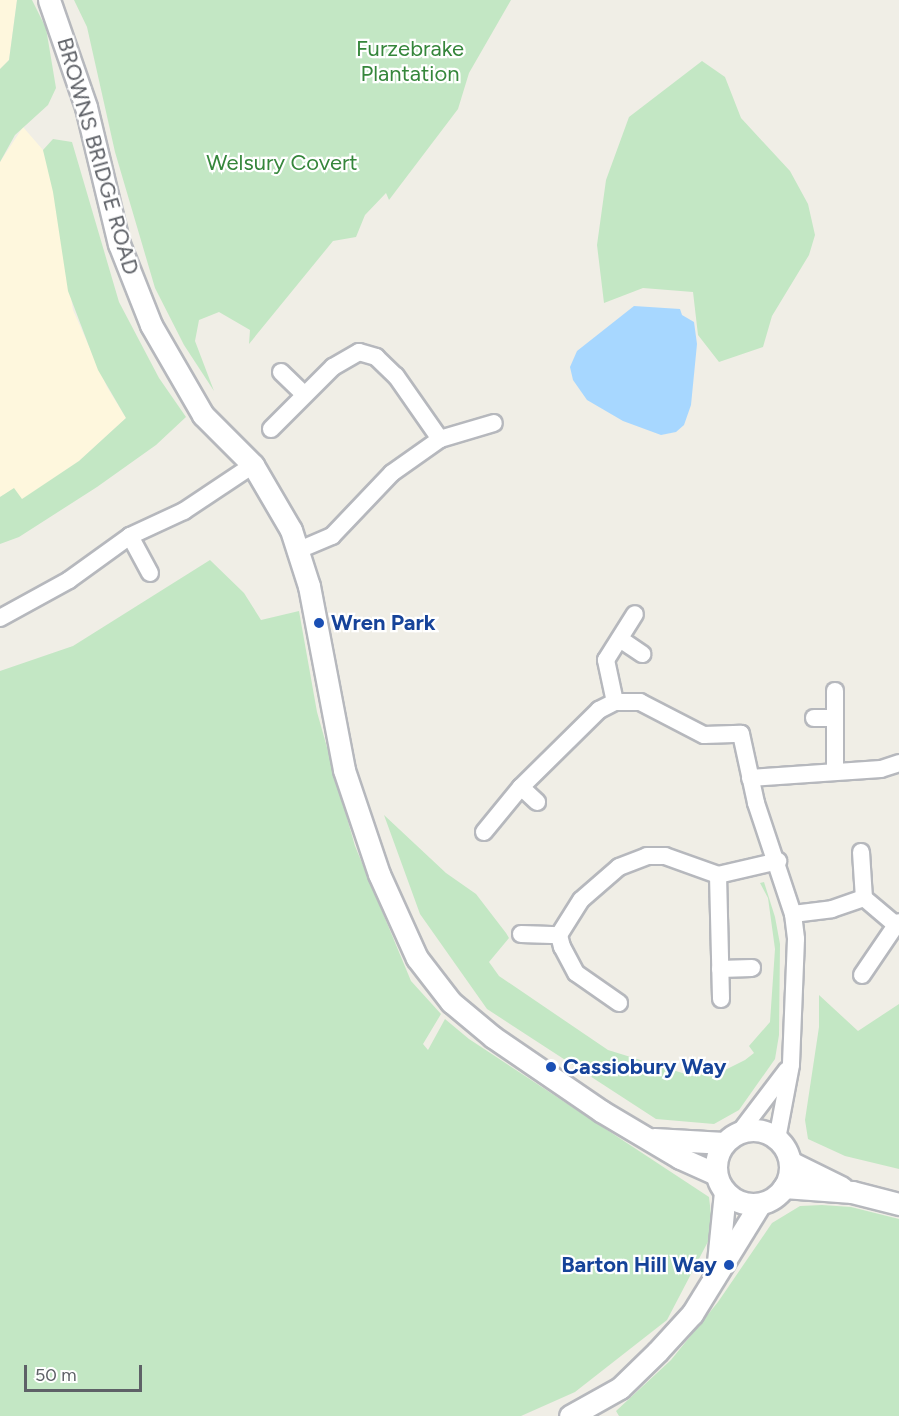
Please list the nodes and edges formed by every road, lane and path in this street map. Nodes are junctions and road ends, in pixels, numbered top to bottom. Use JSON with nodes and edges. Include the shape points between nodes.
{"nodes":[{"id":1,"x":49,"y":0,"type":"edge"},
{"id":2,"x":281,"y":372,"type":"dead end"},
{"id":3,"x":304,"y":394,"type":"junction"},
{"id":4,"x":494,"y":423,"type":"dead end"},
{"id":5,"x":271,"y":429,"type":"dead end"},
{"id":6,"x":440,"y":439,"type":"junction"},
{"id":7,"x":253,"y":465,"type":"junction"},
{"id":8,"x":130,"y":536,"type":"junction"},
{"id":9,"x":299,"y":550,"type":"junction"},
{"id":10,"x":150,"y":573,"type":"dead end"},
{"id":11,"x":635,"y":615,"type":"dead end"},
{"id":12,"x":0,"y":618,"type":"edge"},
{"id":13,"x":620,"y":639,"type":"junction"},
{"id":14,"x":642,"y":654,"type":"dead end"},
{"id":15,"x":835,"y":691,"type":"dead end"},
{"id":16,"x":615,"y":702,"type":"junction"},
{"id":17,"x":740,"y":717,"type":"dead end"},
{"id":18,"x":814,"y":718,"type":"dead end"},
{"id":19,"x":835,"y":718,"type":"junction"},
{"id":20,"x":741,"y":734,"type":"junction"},
{"id":21,"x":899,"y":763,"type":"edge"},
{"id":22,"x":835,"y":771,"type":"junction"},
{"id":23,"x":750,"y":778,"type":"junction"},
{"id":24,"x":521,"y":787,"type":"junction"},
{"id":25,"x":537,"y":802,"type":"dead end"},
{"id":26,"x":484,"y":832,"type":"dead end"},
{"id":27,"x":861,"y":852,"type":"dead end"},
{"id":28,"x":778,"y":861,"type":"junction"},
{"id":29,"x":718,"y":875,"type":"junction"},
{"id":30,"x":864,"y":897,"type":"junction"},
{"id":31,"x":793,"y":914,"type":"junction"},
{"id":32,"x":898,"y":924,"type":"edge"},
{"id":33,"x":521,"y":934,"type":"dead end"},
{"id":34,"x":559,"y":935,"type":"junction"},
{"id":35,"x":752,"y":968,"type":"dead end"},
{"id":36,"x":720,"y":969,"type":"junction"},
{"id":37,"x":862,"y":975,"type":"dead end"},
{"id":38,"x":721,"y":999,"type":"dead end"},
{"id":39,"x":619,"y":1003,"type":"dead end"},
{"id":40,"x":791,"y":1065,"type":"junction"},
{"id":41,"x":647,"y":1138,"type":"junction"},
{"id":42,"x":732,"y":1138,"type":"junction"},
{"id":43,"x":777,"y":1139,"type":"junction"},
{"id":44,"x":790,"y":1162,"type":"junction"},
{"id":45,"x":721,"y":1183,"type":"junction"},
{"id":46,"x":784,"y":1187,"type":"junction"},
{"id":47,"x":852,"y":1192,"type":"junction"},
{"id":48,"x":760,"y":1204,"type":"junction"},
{"id":49,"x":899,"y":1204,"type":"edge"},
{"id":50,"x":716,"y":1272,"type":"junction"},
{"id":51,"x":570,"y":1416,"type":"edge"}],
"edges":[{"from":1,"to":7,"type":"street","name":"BROWNS BRIDGE ROAD","via":[[86,107],[119,244],[151,325],[203,415]]},
{"from":2,"to":3,"type":"street"},
{"from":3,"to":5,"type":"street"},
{"from":3,"to":6,"type":"street","via":[[345,357],[359,352],[376,357],[414,397]]},
{"from":4,"to":6,"type":"street"},
{"from":6,"to":9,"type":"street","via":[[392,473],[332,536]]},
{"from":7,"to":8,"type":"street","via":[[184,511]]},
{"from":7,"to":9,"type":"street","name":"BROWNS BRIDGE ROAD","via":[[280,506]]},
{"from":8,"to":10,"type":"street"},
{"from":8,"to":12,"type":"street","via":[[69,580]]},
{"from":9,"to":41,"type":"street","name":"BROWNS BRIDGE ROAD","via":[[345,770],[382,882],[417,958],[438,988],[469,1020]]},
{"from":11,"to":13,"type":"street"},
{"from":13,"to":14,"type":"street"},
{"from":13,"to":16,"type":"street","via":[[606,660]]},
{"from":15,"to":19,"type":"street"},
{"from":16,"to":20,"type":"street","via":[[640,702],[704,735]]},
{"from":16,"to":24,"type":"street","via":[[599,710]]},
{"from":17,"to":20,"type":"street"},
{"from":18,"to":19,"type":"street"},
{"from":19,"to":22,"type":"street"},
{"from":20,"to":23,"type":"street"},
{"from":21,"to":22,"type":"street","via":[[880,769]]},
{"from":22,"to":23,"type":"street"},
{"from":23,"to":28,"type":"street"},
{"from":24,"to":25,"type":"street"},
{"from":24,"to":26,"type":"street"},
{"from":27,"to":30,"type":"street"},
{"from":28,"to":29,"type":"street"},
{"from":28,"to":31,"type":"street"},
{"from":29,"to":34,"type":"street","via":[[665,856],[647,856],[619,867],[581,900]]},
{"from":29,"to":36,"type":"street"},
{"from":30,"to":31,"type":"street","via":[[832,909]]},
{"from":30,"to":32,"type":"street"},
{"from":31,"to":40,"type":"street","via":[[797,985]]},
{"from":32,"to":37,"type":"street"},
{"from":33,"to":34,"type":"street"},
{"from":34,"to":39,"type":"street","via":[[576,973]]},
{"from":35,"to":36,"type":"street"},
{"from":36,"to":38,"type":"street"},
{"from":40,"to":42,"type":"street"},
{"from":40,"to":43,"type":"street"},
{"from":41,"to":42,"type":"street","name":"BROWNS BRIDGE ROAD"},
{"from":41,"to":45,"type":"street","name":"BROWNS BRIDGE ROAD"},
{"from":42,"to":43,"type":"street","via":[[758,1130]]},
{"from":42,"to":45,"type":"street","via":[[718,1155]]},
{"from":43,"to":44,"type":"street"},
{"from":44,"to":46,"type":"street"},
{"from":44,"to":47,"type":"street"},
{"from":45,"to":48,"type":"street","via":[[739,1202]]},
{"from":45,"to":50,"type":"street"},
{"from":46,"to":47,"type":"street"},
{"from":46,"to":48,"type":"street"},
{"from":47,"to":49,"type":"street"},
{"from":48,"to":50,"type":"street"},
{"from":50,"to":51,"type":"street","via":[[692,1314],[657,1352],[620,1388]]}]}
